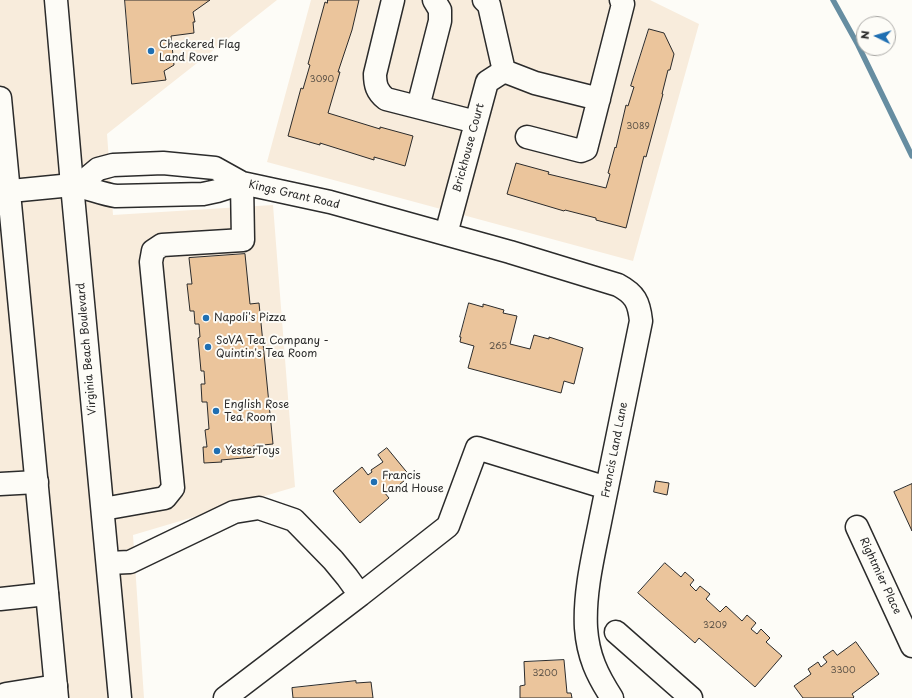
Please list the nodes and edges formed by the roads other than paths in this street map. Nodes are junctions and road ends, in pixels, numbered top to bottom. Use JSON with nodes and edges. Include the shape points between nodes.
{"nodes":[{"id":1,"x":56,"y":0,"type":"edge"},
{"id":2,"x":393,"y":0,"type":"edge"},
{"id":3,"x":434,"y":0,"type":"edge"},
{"id":4,"x":484,"y":0,"type":"edge"},
{"id":5,"x":621,"y":0,"type":"edge"},
{"id":6,"x":504,"y":72,"type":"junction"},
{"id":7,"x":0,"y":98,"type":"edge"},
{"id":8,"x":599,"y":99,"type":"junction"},
{"id":9,"x":418,"y":107,"type":"junction"},
{"id":10,"x":476,"y":122,"type":"junction"},
{"id":11,"x":527,"y":137,"type":"dead end"},
{"id":12,"x":242,"y":183,"type":"junction"},
{"id":13,"x":72,"y":185,"type":"junction"},
{"id":14,"x":5,"y":191,"type":"edge"},
{"id":15,"x":446,"y":234,"type":"junction"},
{"id":16,"x":0,"y":258,"type":"edge"},
{"id":17,"x":542,"y":262,"type":"joint"},
{"id":18,"x":18,"y":284,"type":"junction"},
{"id":19,"x":37,"y":482,"type":"junction"},
{"id":20,"x":0,"y":484,"type":"edge"},
{"id":21,"x":607,"y":488,"type":"junction"},
{"id":22,"x":103,"y":509,"type":"junction"},
{"id":23,"x":857,"y":527,"type":"dead end"},
{"id":24,"x":108,"y":563,"type":"junction"},
{"id":25,"x":47,"y":594,"type":"junction"},
{"id":26,"x":360,"y":595,"type":"junction"},
{"id":27,"x":0,"y":599,"type":"edge"},
{"id":28,"x":616,"y":632,"type":"dead end"},
{"id":29,"x":912,"y":646,"type":"edge"},
{"id":30,"x":56,"y":692,"type":"edge"},
{"id":31,"x":0,"y":697,"type":"edge"},
{"id":32,"x":120,"y":698,"type":"edge"},
{"id":33,"x":225,"y":698,"type":"edge"},
{"id":34,"x":612,"y":698,"type":"edge"},
{"id":35,"x":691,"y":698,"type":"edge"}],
"edges":[{"from":1,"to":13,"type":"street","name":"Virginia Beach Boulevard"},
{"from":2,"to":9,"type":"street","via":[[375,74],[375,85],[386,99]]},
{"from":3,"to":9,"type":"street","via":[[440,10],[440,21]]},
{"from":4,"to":6,"type":"street","via":[[489,5]]},
{"from":5,"to":8,"type":"street","via":[[623,4]]},
{"from":6,"to":8,"type":"street","via":[[535,83]]},
{"from":6,"to":10,"type":"street","name":"Brickhouse Court","via":[[487,82]]},
{"from":7,"to":14,"type":"street"},
{"from":8,"to":11,"type":"street","via":[[586,149],[581,151]]},
{"from":9,"to":10,"type":"street"},
{"from":10,"to":15,"type":"street","name":"Brickhouse Court"},
{"from":12,"to":13,"type":"street","via":[[203,194],[116,196]]},
{"from":12,"to":13,"type":"street","name":"Kings Grant Road","via":[[215,168],[163,163],[107,166]]},
{"from":12,"to":15,"type":"street","name":"Kings Grant Road","via":[[330,202]]},
{"from":12,"to":22,"type":"street","via":[[243,240],[162,245],[153,251],[151,262],[173,488],[165,498]]},
{"from":13,"to":14,"type":"street","name":"Kings Grant Road"},
{"from":13,"to":22,"type":"street","name":"Virginia Beach Boulevard"},
{"from":14,"to":18,"type":"street"},
{"from":15,"to":17,"type":"street","name":"Kings Grant Road"},
{"from":16,"to":18,"type":"street"},
{"from":17,"to":21,"type":"street","name":"Francis Land Lane","via":[[618,285],[628,290],[640,309],[642,321]]},
{"from":18,"to":19,"type":"street"},
{"from":19,"to":20,"type":"street"},
{"from":19,"to":25,"type":"street"},
{"from":21,"to":26,"type":"street","via":[[477,448],[448,526]]},
{"from":21,"to":34,"type":"street","name":"Francis Land Lane","via":[[588,587],[586,628],[590,656],[600,680]]},
{"from":22,"to":24,"type":"street","name":"Virginia Beach Boulevard"},
{"from":23,"to":29,"type":"street","name":"Rightmier Place"},
{"from":24,"to":26,"type":"street","via":[[130,562],[234,512],[259,508],[294,520],[348,577]]},
{"from":24,"to":32,"type":"street","name":"Virginia Beach Boulevard"},
{"from":25,"to":27,"type":"street"},
{"from":25,"to":30,"type":"street"},
{"from":26,"to":33,"type":"street"},
{"from":28,"to":35,"type":"street"},
{"from":30,"to":31,"type":"street","via":[[6,694]]}]}
